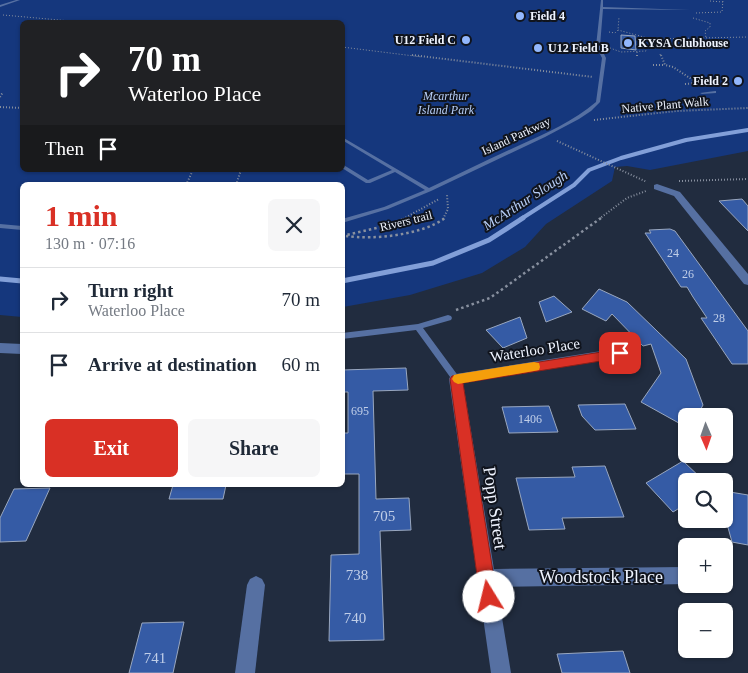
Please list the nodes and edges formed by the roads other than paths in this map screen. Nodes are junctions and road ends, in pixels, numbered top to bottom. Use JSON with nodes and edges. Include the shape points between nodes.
{"nodes":[{"id":1,"x":20,"y":0,"type":"edge"},
{"id":2,"x":602,"y":0,"type":"edge"},
{"id":3,"x":0,"y":6,"type":"edge"},
{"id":4,"x":602,"y":8,"type":"junction"},
{"id":5,"x":689,"y":10,"type":"dead end"},
{"id":6,"x":714,"y":92,"type":"road end"},
{"id":7,"x":702,"y":93,"type":"dead end"},
{"id":8,"x":345,"y":140,"type":"edge"},
{"id":9,"x":345,"y":167,"type":"edge"},
{"id":10,"x":396,"y":170,"type":"junction"},
{"id":11,"x":657,"y":187,"type":"road end"},
{"id":12,"x":429,"y":190,"type":"junction"},
{"id":13,"x":345,"y":219,"type":"edge"},
{"id":14,"x":0,"y":226,"type":"edge"},
{"id":15,"x":20,"y":228,"type":"edge"},
{"id":16,"x":748,"y":281,"type":"edge"},
{"id":17,"x":448,"y":318,"type":"dead end"},
{"id":18,"x":418,"y":327,"type":"junction"},
{"id":19,"x":345,"y":336,"type":"edge"},
{"id":20,"x":0,"y":348,"type":"edge"},
{"id":21,"x":20,"y":349,"type":"edge"},
{"id":22,"x":620,"y":353,"type":"dead end"},
{"id":23,"x":456,"y":379,"type":"junction"},
{"id":24,"x":678,"y":576,"type":"edge"},
{"id":25,"x":486,"y":578,"type":"junction"},
{"id":26,"x":256,"y":585,"type":"dead end"},
{"id":27,"x":245,"y":673,"type":"edge"},
{"id":28,"x":502,"y":673,"type":"edge"}],
"edges":[{"from":1,"to":3,"type":"lane"},
{"from":2,"to":4,"type":"lane","name":"Island Parkway"},
{"from":4,"to":5,"type":"lane"},
{"from":4,"to":12,"type":"lane","name":"Island Parkway","via":[[598,49],[604,58],[598,102],[577,118]]},
{"from":6,"to":7,"type":"lane"},
{"from":8,"to":10,"type":"lane"},
{"from":9,"to":10,"type":"lane","via":[[368,182]]},
{"from":10,"to":12,"type":"lane"},
{"from":11,"to":16,"type":"street","via":[[677,194]]},
{"from":12,"to":13,"type":"lane","name":"Island Parkway","via":[[386,208]]},
{"from":14,"to":15,"type":"lane"},
{"from":17,"to":18,"type":"lane"},
{"from":18,"to":19,"type":"lane"},
{"from":18,"to":23,"type":"lane"},
{"from":20,"to":21,"type":"street"},
{"from":22,"to":23,"type":"street","name":"Waterloo Place"},
{"from":23,"to":25,"type":"street","name":"Popp Street"},
{"from":24,"to":25,"type":"street","name":"Woodstock Place"},
{"from":25,"to":28,"type":"street","name":"Popp Street"},
{"from":26,"to":27,"type":"street"}]}
